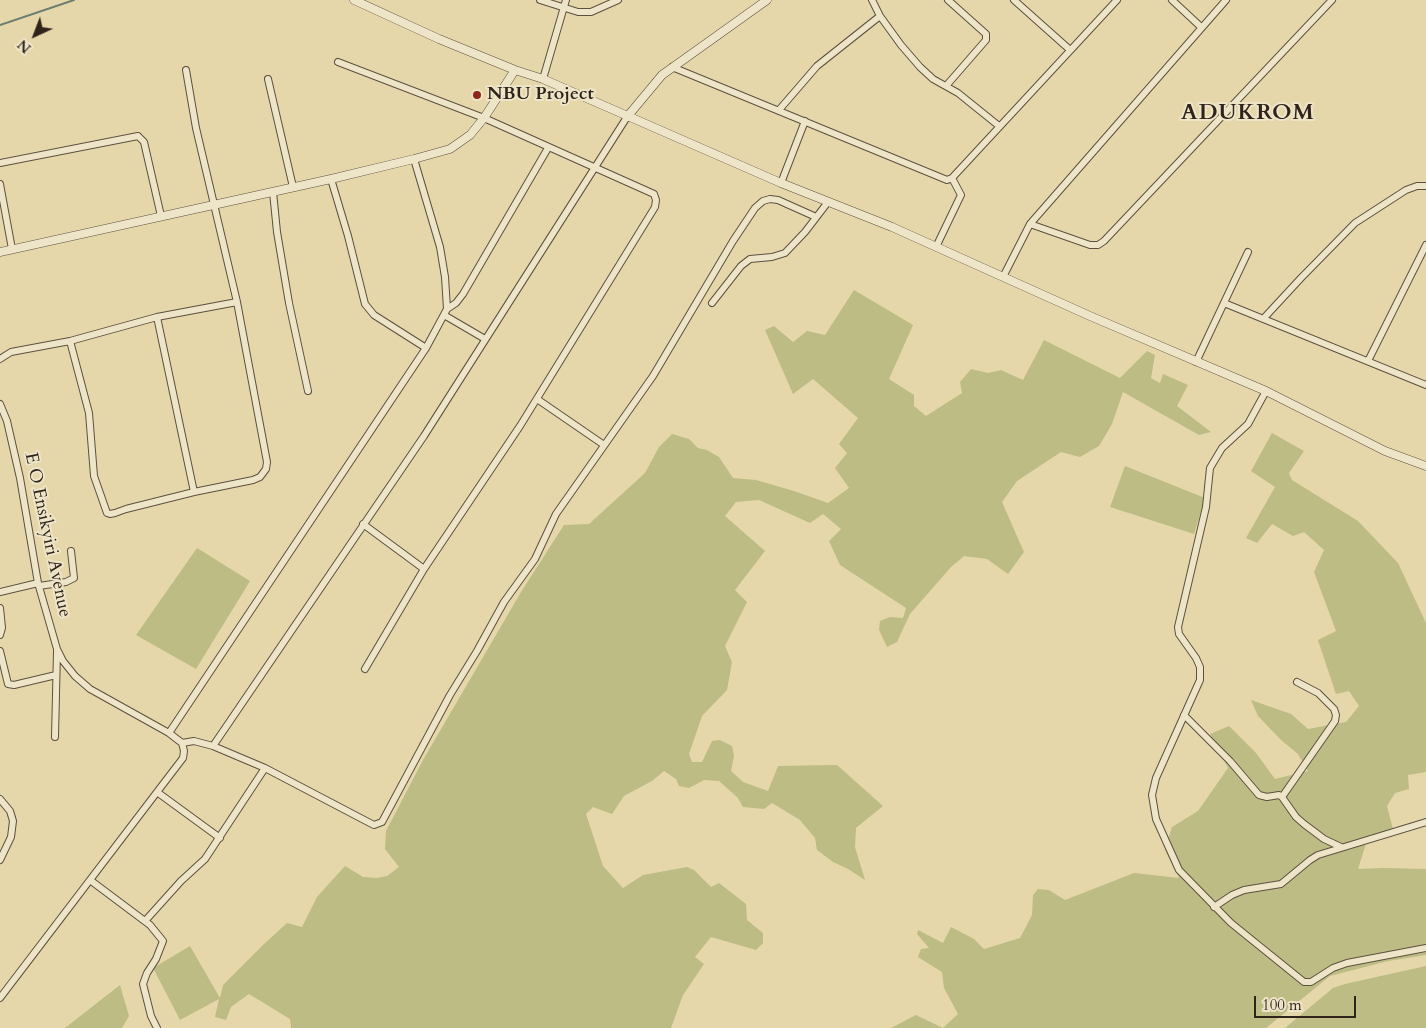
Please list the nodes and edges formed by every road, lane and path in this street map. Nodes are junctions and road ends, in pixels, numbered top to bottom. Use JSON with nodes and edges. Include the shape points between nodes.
{"nodes":[{"id":1,"x":354,"y":0,"type":"edge"},
{"id":2,"x":540,"y":0,"type":"edge"},
{"id":3,"x":566,"y":0,"type":"edge"},
{"id":4,"x":618,"y":0,"type":"edge"},
{"id":5,"x":767,"y":0,"type":"edge"},
{"id":6,"x":872,"y":0,"type":"edge"},
{"id":7,"x":948,"y":0,"type":"edge"},
{"id":8,"x":1014,"y":0,"type":"edge"},
{"id":9,"x":1117,"y":0,"type":"edge"},
{"id":10,"x":1172,"y":0,"type":"edge"},
{"id":11,"x":1226,"y":0,"type":"edge"},
{"id":12,"x":1332,"y":0,"type":"edge"},
{"id":13,"x":564,"y":8,"type":"junction"},
{"id":14,"x":880,"y":16,"type":"junction"},
{"id":15,"x":1201,"y":27,"type":"junction"},
{"id":16,"x":1070,"y":50,"type":"junction"},
{"id":17,"x":338,"y":62,"type":"dead end"},
{"id":18,"x":672,"y":67,"type":"junction"},
{"id":19,"x":186,"y":70,"type":"dead end"},
{"id":20,"x":515,"y":70,"type":"junction"},
{"id":21,"x":268,"y":79,"type":"dead end"},
{"id":22,"x":543,"y":79,"type":"junction"},
{"id":23,"x":946,"y":86,"type":"junction"},
{"id":24,"x":779,"y":110,"type":"junction"},
{"id":25,"x":626,"y":117,"type":"junction"},
{"id":26,"x":484,"y":118,"type":"junction"},
{"id":27,"x":805,"y":121,"type":"junction"},
{"id":28,"x":999,"y":126,"type":"junction"},
{"id":29,"x":548,"y":148,"type":"junction"},
{"id":30,"x":414,"y":160,"type":"junction"},
{"id":31,"x":0,"y":163,"type":"edge"},
{"id":32,"x":594,"y":167,"type":"junction"},
{"id":33,"x":952,"y":178,"type":"junction"},
{"id":34,"x":331,"y":179,"type":"junction"},
{"id":35,"x":781,"y":183,"type":"junction"},
{"id":36,"x":0,"y":184,"type":"edge"},
{"id":37,"x":1426,"y":186,"type":"edge"},
{"id":38,"x":293,"y":188,"type":"junction"},
{"id":39,"x":273,"y":192,"type":"junction"},
{"id":40,"x":828,"y":202,"type":"junction"},
{"id":41,"x":214,"y":205,"type":"junction"},
{"id":42,"x":161,"y":216,"type":"junction"},
{"id":43,"x":816,"y":216,"type":"junction"},
{"id":44,"x":1030,"y":224,"type":"junction"},
{"id":45,"x":1426,"y":245,"type":"edge"},
{"id":46,"x":936,"y":247,"type":"junction"},
{"id":47,"x":12,"y":250,"type":"junction"},
{"id":48,"x":0,"y":252,"type":"edge"},
{"id":49,"x":1248,"y":252,"type":"dead end"},
{"id":50,"x":1002,"y":277,"type":"junction"},
{"id":51,"x":237,"y":302,"type":"junction"},
{"id":52,"x":712,"y":303,"type":"dead end"},
{"id":53,"x":1224,"y":303,"type":"junction"},
{"id":54,"x":446,"y":312,"type":"junction"},
{"id":55,"x":157,"y":317,"type":"junction"},
{"id":56,"x":1264,"y":318,"type":"junction"},
{"id":57,"x":485,"y":339,"type":"junction"},
{"id":58,"x":70,"y":341,"type":"junction"},
{"id":59,"x":426,"y":348,"type":"junction"},
{"id":60,"x":0,"y":359,"type":"edge"},
{"id":61,"x":1368,"y":361,"type":"junction"},
{"id":62,"x":1196,"y":362,"type":"junction"},
{"id":63,"x":1426,"y":385,"type":"edge"},
{"id":64,"x":308,"y":391,"type":"dead end"},
{"id":65,"x":1266,"y":391,"type":"junction"},
{"id":66,"x":537,"y":400,"type":"junction"},
{"id":67,"x":0,"y":404,"type":"edge"},
{"id":68,"x":604,"y":445,"type":"junction"},
{"id":69,"x":1426,"y":466,"type":"edge"},
{"id":70,"x":194,"y":492,"type":"junction"},
{"id":71,"x":362,"y":524,"type":"junction"},
{"id":72,"x":71,"y":551,"type":"dead end"},
{"id":73,"x":424,"y":569,"type":"junction"},
{"id":74,"x":39,"y":584,"type":"junction"},
{"id":75,"x":0,"y":592,"type":"edge"},
{"id":76,"x":0,"y":608,"type":"edge"},
{"id":77,"x":0,"y":635,"type":"edge"},
{"id":78,"x":57,"y":649,"type":"junction"},
{"id":79,"x":0,"y":651,"type":"edge"},
{"id":80,"x":365,"y":669,"type":"dead end"},
{"id":81,"x":56,"y":675,"type":"junction"},
{"id":82,"x":1297,"y":682,"type":"dead end"},
{"id":83,"x":1184,"y":715,"type":"junction"},
{"id":84,"x":169,"y":733,"type":"junction"},
{"id":85,"x":55,"y":737,"type":"dead end"},
{"id":86,"x":182,"y":743,"type":"junction"},
{"id":87,"x":213,"y":746,"type":"junction"},
{"id":88,"x":265,"y":768,"type":"junction"},
{"id":89,"x":157,"y":792,"type":"junction"},
{"id":90,"x":1282,"y":797,"type":"junction"},
{"id":91,"x":0,"y":799,"type":"edge"},
{"id":92,"x":1426,"y":822,"type":"edge"},
{"id":93,"x":220,"y":838,"type":"junction"},
{"id":94,"x":1341,"y":847,"type":"junction"},
{"id":95,"x":0,"y":860,"type":"edge"},
{"id":96,"x":90,"y":880,"type":"junction"},
{"id":97,"x":1214,"y":907,"type":"junction"},
{"id":98,"x":145,"y":921,"type":"junction"},
{"id":99,"x":1426,"y":948,"type":"edge"},
{"id":100,"x":0,"y":998,"type":"edge"},
{"id":101,"x":157,"y":1028,"type":"edge"}],
"edges":[{"from":1,"to":20,"type":"street"},
{"from":2,"to":13,"type":"street"},
{"from":3,"to":13,"type":"street"},
{"from":4,"to":13,"type":"street","via":[[592,12]]},
{"from":5,"to":18,"type":"street"},
{"from":6,"to":14,"type":"street"},
{"from":7,"to":23,"type":"street","via":[[986,34],[986,40]]},
{"from":8,"to":16,"type":"street"},
{"from":9,"to":16,"type":"street"},
{"from":10,"to":15,"type":"street"},
{"from":11,"to":15,"type":"street"},
{"from":12,"to":44,"type":"street","via":[[1104,241],[1090,245]]},
{"from":13,"to":22,"type":"street"},
{"from":14,"to":23,"type":"street","via":[[920,67]]},
{"from":14,"to":24,"type":"street","via":[[817,66]]},
{"from":15,"to":44,"type":"street"},
{"from":16,"to":28,"type":"street"},
{"from":17,"to":26,"type":"street"},
{"from":18,"to":24,"type":"street"},
{"from":18,"to":25,"type":"street"},
{"from":19,"to":41,"type":"street"},
{"from":20,"to":22,"type":"street"},
{"from":20,"to":26,"type":"street"},
{"from":21,"to":38,"type":"street"},
{"from":22,"to":25,"type":"street"},
{"from":23,"to":28,"type":"street"},
{"from":24,"to":27,"type":"street"},
{"from":25,"to":32,"type":"street"},
{"from":25,"to":35,"type":"street"},
{"from":26,"to":29,"type":"street"},
{"from":26,"to":30,"type":"street","via":[[462,142]]},
{"from":27,"to":33,"type":"street","via":[[942,179]]},
{"from":27,"to":35,"type":"street"},
{"from":28,"to":33,"type":"street"},
{"from":29,"to":32,"type":"street"},
{"from":29,"to":54,"type":"street","via":[[463,294]]},
{"from":30,"to":34,"type":"street"},
{"from":30,"to":54,"type":"street","via":[[440,247]]},
{"from":31,"to":42,"type":"street","via":[[138,136],[144,142]]},
{"from":32,"to":57,"type":"street"},
{"from":32,"to":66,"type":"street","via":[[654,194],[655,207]]},
{"from":33,"to":46,"type":"street","via":[[961,195]]},
{"from":34,"to":38,"type":"street"},
{"from":34,"to":59,"type":"street","via":[[364,304],[374,316]]},
{"from":35,"to":40,"type":"street"},
{"from":36,"to":47,"type":"street"},
{"from":37,"to":56,"type":"street","via":[[1406,190],[1355,223]]},
{"from":38,"to":39,"type":"street"},
{"from":39,"to":41,"type":"street"},
{"from":39,"to":64,"type":"street","via":[[289,303]]},
{"from":40,"to":43,"type":"street"},
{"from":40,"to":46,"type":"street"},
{"from":41,"to":42,"type":"street"},
{"from":41,"to":51,"type":"street"},
{"from":42,"to":47,"type":"street"},
{"from":43,"to":52,"type":"street","via":[[785,252],[750,259],[741,266]]},
{"from":43,"to":68,"type":"street","via":[[778,200],[763,201],[755,208],[653,376]]},
{"from":44,"to":50,"type":"street"},
{"from":45,"to":61,"type":"street"},
{"from":46,"to":50,"type":"street"},
{"from":47,"to":48,"type":"street"},
{"from":49,"to":53,"type":"street"},
{"from":50,"to":62,"type":"street"},
{"from":51,"to":55,"type":"street"},
{"from":51,"to":70,"type":"street","via":[[266,469],[253,480]]},
{"from":53,"to":56,"type":"street"},
{"from":53,"to":62,"type":"street"},
{"from":54,"to":57,"type":"street"},
{"from":54,"to":59,"type":"street"},
{"from":55,"to":58,"type":"street"},
{"from":55,"to":70,"type":"street"},
{"from":56,"to":61,"type":"street"},
{"from":57,"to":71,"type":"street","via":[[424,436]]},
{"from":58,"to":60,"type":"street","via":[[11,352]]},
{"from":58,"to":70,"type":"street","via":[[89,413],[94,476],[107,513]]},
{"from":59,"to":84,"type":"street"},
{"from":61,"to":63,"type":"street"},
{"from":62,"to":65,"type":"street"},
{"from":65,"to":69,"type":"street","via":[[1385,450]]},
{"from":65,"to":83,"type":"street","via":[[1248,424],[1216,454],[1210,468],[1206,507],[1178,627],[1200,668],[1199,684]]},
{"from":66,"to":68,"type":"street"},
{"from":66,"to":73,"type":"street"},
{"from":67,"to":74,"type":"street","name":"E O Ensikyiri Avenue","via":[[20,478]]},
{"from":68,"to":88,"type":"street","via":[[556,514],[535,559],[504,602],[382,822],[374,825]]},
{"from":71,"to":73,"type":"street"},
{"from":71,"to":87,"type":"street"},
{"from":72,"to":74,"type":"street","via":[[75,574],[72,580]]},
{"from":73,"to":80,"type":"street"},
{"from":74,"to":75,"type":"street"},
{"from":74,"to":78,"type":"street","name":"E O Ensikyiri Avenue"},
{"from":76,"to":77,"type":"street"},
{"from":78,"to":81,"type":"street"},
{"from":78,"to":84,"type":"street","name":"E O Ensikyiri Avenue","via":[[75,676],[90,689]]},
{"from":79,"to":81,"type":"street","via":[[8,684],[14,686]]},
{"from":81,"to":85,"type":"street"},
{"from":82,"to":90,"type":"street","via":[[1318,693],[1336,715]]},
{"from":83,"to":90,"type":"street","via":[[1259,795]]},
{"from":83,"to":97,"type":"street","via":[[1156,778],[1152,795],[1156,818],[1179,870]]},
{"from":84,"to":86,"type":"street","name":"E O Ensikyiri Avenue"},
{"from":86,"to":87,"type":"street","via":[[194,740]]},
{"from":86,"to":89,"type":"street","via":[[183,758]]},
{"from":87,"to":88,"type":"street"},
{"from":88,"to":93,"type":"street"},
{"from":89,"to":93,"type":"street"},
{"from":89,"to":96,"type":"street"},
{"from":90,"to":94,"type":"street","via":[[1304,824]]},
{"from":91,"to":95,"type":"street","via":[[10,811],[13,821],[11,837]]},
{"from":92,"to":94,"type":"street"},
{"from":93,"to":98,"type":"street","via":[[205,859]]},
{"from":94,"to":97,"type":"street","via":[[1310,860],[1282,884],[1244,890]]},
{"from":96,"to":98,"type":"street"},
{"from":96,"to":100,"type":"street"},
{"from":97,"to":99,"type":"street","via":[[1304,982],[1347,963]]},
{"from":98,"to":101,"type":"street","via":[[162,941],[143,984]]}]}
